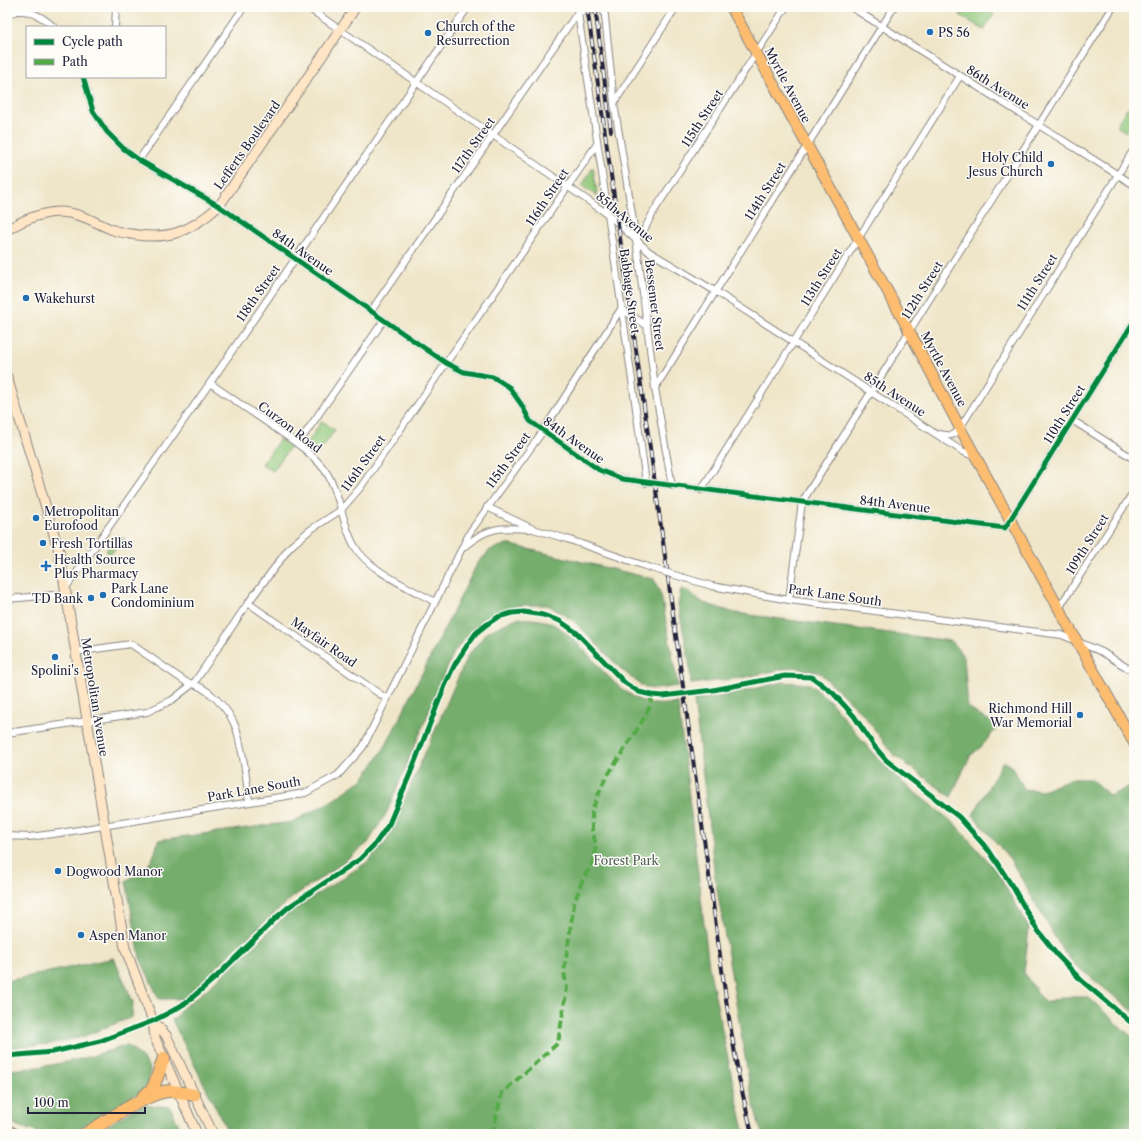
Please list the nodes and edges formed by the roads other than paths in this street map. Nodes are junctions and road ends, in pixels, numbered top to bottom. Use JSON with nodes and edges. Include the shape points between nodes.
{"nodes":[{"id":1,"x":116,"y":7,"type":"edge"},
{"id":2,"x":244,"y":7,"type":"edge"},
{"id":3,"x":307,"y":7,"type":"edge"},
{"id":4,"x":356,"y":7,"type":"edge"},
{"id":5,"x":468,"y":7,"type":"edge"},
{"id":6,"x":676,"y":7,"type":"edge"},
{"id":7,"x":732,"y":7,"type":"edge"},
{"id":8,"x":786,"y":7,"type":"edge"},
{"id":9,"x":851,"y":7,"type":"edge"},
{"id":10,"x":894,"y":7,"type":"edge"},
{"id":11,"x":1113,"y":7,"type":"edge"},
{"id":12,"x":604,"y":8,"type":"edge"},
{"id":13,"x":20,"y":9,"type":"edge"},
{"id":14,"x":577,"y":10,"type":"edge"},
{"id":15,"x":7,"y":15,"type":"edge"},
{"id":16,"x":53,"y":26,"type":"edge"},
{"id":17,"x":115,"y":26,"type":"edge"},
{"id":18,"x":882,"y":26,"type":"junction"},
{"id":19,"x":340,"y":30,"type":"junction"},
{"id":20,"x":757,"y":53,"type":"junction"},
{"id":21,"x":960,"y":76,"type":"junction"},
{"id":22,"x":83,"y":78,"type":"edge"},
{"id":23,"x":416,"y":82,"type":"junction"},
{"id":24,"x":614,"y":103,"type":"junction"},
{"id":25,"x":1038,"y":125,"type":"junction"},
{"id":26,"x":493,"y":135,"type":"junction"},
{"id":27,"x":597,"y":144,"type":"junction"},
{"id":28,"x":807,"y":146,"type":"junction"},
{"id":29,"x":1134,"y":149,"type":"edge"},
{"id":30,"x":139,"y":160,"type":"junction"},
{"id":31,"x":1117,"y":174,"type":"junction"},
{"id":32,"x":1134,"y":185,"type":"edge"},
{"id":33,"x":568,"y":187,"type":"junction"},
{"id":34,"x":219,"y":206,"type":"junction"},
{"id":35,"x":609,"y":215,"type":"junction"},
{"id":36,"x":7,"y":230,"type":"edge"},
{"id":37,"x":858,"y":238,"type":"junction"},
{"id":38,"x":636,"y":239,"type":"junction"},
{"id":39,"x":295,"y":259,"type":"junction"},
{"id":40,"x":715,"y":291,"type":"junction"},
{"id":41,"x":621,"y":309,"type":"junction"},
{"id":42,"x":371,"y":311,"type":"junction"},
{"id":43,"x":384,"y":320,"type":"junction"},
{"id":44,"x":1134,"y":321,"type":"edge"},
{"id":45,"x":646,"y":325,"type":"junction"},
{"id":46,"x":909,"y":331,"type":"junction"},
{"id":47,"x":794,"y":342,"type":"junction"},
{"id":48,"x":446,"y":363,"type":"junction"},
{"id":49,"x":7,"y":377,"type":"edge"},
{"id":50,"x":210,"y":382,"type":"junction"},
{"id":51,"x":655,"y":388,"type":"junction"},
{"id":52,"x":871,"y":391,"type":"junction"},
{"id":53,"x":1072,"y":420,"type":"junction"},
{"id":54,"x":960,"y":428,"type":"junction"},
{"id":55,"x":543,"y":431,"type":"junction"},
{"id":56,"x":936,"y":434,"type":"junction"},
{"id":57,"x":298,"y":444,"type":"junction"},
{"id":58,"x":977,"y":458,"type":"junction"},
{"id":59,"x":1134,"y":459,"type":"edge"},
{"id":60,"x":646,"y":482,"type":"junction"},
{"id":61,"x":672,"y":486,"type":"junction"},
{"id":62,"x":701,"y":490,"type":"junction"},
{"id":63,"x":1134,"y":491,"type":"edge"},
{"id":64,"x":802,"y":502,"type":"junction"},
{"id":65,"x":487,"y":508,"type":"junction"},
{"id":66,"x":342,"y":510,"type":"junction"},
{"id":67,"x":1010,"y":518,"type":"junction"},
{"id":68,"x":533,"y":529,"type":"junction"},
{"id":69,"x":462,"y":548,"type":"junction"},
{"id":70,"x":65,"y":592,"type":"junction"},
{"id":71,"x":7,"y":599,"type":"edge"},
{"id":72,"x":789,"y":600,"type":"junction"},
{"id":73,"x":435,"y":602,"type":"junction"},
{"id":74,"x":248,"y":603,"type":"junction"},
{"id":75,"x":1059,"y":608,"type":"junction"},
{"id":76,"x":1077,"y":641,"type":"junction"},
{"id":77,"x":75,"y":652,"type":"junction"},
{"id":78,"x":1133,"y":669,"type":"edge"},
{"id":79,"x":194,"y":683,"type":"junction"},
{"id":80,"x":387,"y":699,"type":"junction"},
{"id":81,"x":87,"y":720,"type":"junction"},
{"id":82,"x":7,"y":733,"type":"edge"},
{"id":83,"x":1134,"y":742,"type":"edge"},
{"id":84,"x":249,"y":802,"type":"junction"},
{"id":85,"x":104,"y":826,"type":"junction"},
{"id":86,"x":7,"y":836,"type":"edge"},
{"id":87,"x":153,"y":1021,"type":"junction"},
{"id":88,"x":164,"y":1058,"type":"junction"},
{"id":89,"x":180,"y":1093,"type":"junction"},
{"id":90,"x":194,"y":1095,"type":"junction"},
{"id":91,"x":137,"y":1103,"type":"junction"},
{"id":92,"x":7,"y":1131,"type":"edge"},
{"id":93,"x":13,"y":1134,"type":"edge"},
{"id":94,"x":85,"y":1134,"type":"edge"},
{"id":95,"x":197,"y":1134,"type":"edge"},
{"id":96,"x":213,"y":1134,"type":"edge"}],
"edges":[{"from":1,"to":17,"type":"street"},
{"from":2,"to":30,"type":"street"},
{"from":3,"to":19,"type":"street","name":"85th Avenue"},
{"from":4,"to":19,"type":"main road","name":"Lefferts Boulevard"},
{"from":5,"to":23,"type":"street","name":"118th Street"},
{"from":6,"to":24,"type":"street"},
{"from":7,"to":20,"type":"main road","name":"Myrtle Avenue"},
{"from":8,"to":20,"type":"street","name":"115th Street"},
{"from":9,"to":18,"type":"street","name":"86th Avenue"},
{"from":10,"to":18,"type":"street","name":"114th Street"},
{"from":11,"to":25,"type":"street","name":"112th Street"},
{"from":12,"to":14,"type":"street"},
{"from":12,"to":24,"type":"street","name":"Bessemer Street"},
{"from":13,"to":15,"type":"street"},
{"from":13,"to":16,"type":"street","via":[[35,14]]},
{"from":14,"to":26,"type":"street","name":"117th Street"},
{"from":14,"to":27,"type":"street","name":"Babbage Street"},
{"from":18,"to":21,"type":"street","name":"86th Avenue"},
{"from":18,"to":28,"type":"street","name":"114th Street"},
{"from":19,"to":23,"type":"street","name":"85th Avenue"},
{"from":19,"to":34,"type":"main road","name":"Lefferts Boulevard"},
{"from":20,"to":28,"type":"main road","name":"Myrtle Avenue"},
{"from":20,"to":38,"type":"street","name":"115th Street"},
{"from":21,"to":25,"type":"street","name":"86th Avenue"},
{"from":21,"to":37,"type":"street","name":"113th Street"},
{"from":22,"to":30,"type":"street","name":"84th Avenue","via":[[93,111],[107,132]]},
{"from":23,"to":26,"type":"street","name":"85th Avenue"},
{"from":23,"to":39,"type":"street","name":"118th Street"},
{"from":24,"to":38,"type":"street","name":"Bessemer Street"},
{"from":25,"to":31,"type":"street","name":"86th Avenue"},
{"from":25,"to":46,"type":"street","name":"112th Street"},
{"from":26,"to":33,"type":"street","name":"85th Avenue"},
{"from":26,"to":42,"type":"street","name":"117th Street"},
{"from":27,"to":33,"type":"street","name":"116th Street"},
{"from":27,"to":35,"type":"street","name":"Babbage Street"},
{"from":28,"to":37,"type":"main road","name":"Myrtle Avenue"},
{"from":28,"to":40,"type":"street","name":"114th Street"},
{"from":29,"to":31,"type":"street","name":"111th Street"},
{"from":30,"to":34,"type":"street","name":"84th Avenue"},
{"from":31,"to":32,"type":"street","name":"86th Avenue"},
{"from":31,"to":54,"type":"street","name":"111th Street"},
{"from":33,"to":35,"type":"street","name":"85th Avenue"},
{"from":33,"to":48,"type":"street","name":"116th Street"},
{"from":34,"to":36,"type":"main road","name":"Lefferts Boulevard","via":[[202,221],[176,234],[145,236],[115,230],[86,217],[62,212],[42,214]]},
{"from":34,"to":39,"type":"street","name":"84th Avenue"},
{"from":35,"to":38,"type":"street","name":"85th Avenue"},
{"from":35,"to":41,"type":"street","name":"Babbage Street"},
{"from":37,"to":46,"type":"main road","name":"Myrtle Avenue"},
{"from":37,"to":47,"type":"street","name":"113th Street"},
{"from":38,"to":40,"type":"street","name":"85th Avenue","via":[[648,251]]},
{"from":38,"to":45,"type":"street","name":"Bessemer Street"},
{"from":39,"to":42,"type":"street","name":"84th Avenue"},
{"from":39,"to":50,"type":"street","name":"118th Street"},
{"from":40,"to":47,"type":"street","name":"85th Avenue"},
{"from":40,"to":51,"type":"street","name":"114th Street"},
{"from":41,"to":45,"type":"street"},
{"from":41,"to":55,"type":"street","name":"115th Street"},
{"from":41,"to":60,"type":"street","name":"Babbage Street"},
{"from":42,"to":43,"type":"street","name":"84th Avenue"},
{"from":43,"to":48,"type":"street","name":"84th Avenue"},
{"from":43,"to":57,"type":"street"},
{"from":44,"to":53,"type":"street","name":"110th Street"},
{"from":45,"to":51,"type":"street","name":"Bessemer Street"},
{"from":46,"to":52,"type":"street","name":"112th Street"},
{"from":46,"to":54,"type":"main road","name":"Myrtle Avenue"},
{"from":47,"to":52,"type":"street","name":"85th Avenue"},
{"from":47,"to":62,"type":"street","name":"113th Street"},
{"from":48,"to":55,"type":"street","name":"84th Avenue","via":[[464,372],[493,377],[509,387],[522,404],[530,421]]},
{"from":48,"to":66,"type":"street","name":"116th Street"},
{"from":49,"to":70,"type":"main road","name":"Metropolitan Avenue","via":[[59,551]]},
{"from":50,"to":57,"type":"street","name":"Curzon Road"},
{"from":50,"to":70,"type":"street","name":"118th Street"},
{"from":51,"to":61,"type":"street","name":"Bessemer Street"},
{"from":52,"to":56,"type":"street","name":"85th Avenue"},
{"from":52,"to":64,"type":"street","name":"112th Street"},
{"from":53,"to":59,"type":"street"},
{"from":53,"to":67,"type":"street","name":"110th Street"},
{"from":54,"to":56,"type":"street","via":[[956,434],[950,436]]},
{"from":54,"to":58,"type":"main road","name":"Myrtle Avenue"},
{"from":55,"to":60,"type":"street","name":"84th Avenue","via":[[600,470],[622,479]]},
{"from":55,"to":65,"type":"street","name":"115th Street"},
{"from":56,"to":58,"type":"street","name":"85th Avenue"},
{"from":57,"to":66,"type":"street","name":"Curzon Road","via":[[324,469],[334,486]]},
{"from":58,"to":67,"type":"main road","name":"Myrtle Avenue"},
{"from":60,"to":61,"type":"street","name":"84th Avenue"},
{"from":61,"to":62,"type":"street","name":"84th Avenue"},
{"from":62,"to":64,"type":"street","name":"84th Avenue"},
{"from":63,"to":75,"type":"street","name":"109th Street"},
{"from":64,"to":67,"type":"street","name":"84th Avenue","via":[[1005,528]]},
{"from":64,"to":72,"type":"street","name":"112th Street"},
{"from":65,"to":68,"type":"street","name":"Park Lane South"},
{"from":65,"to":69,"type":"street","name":"Park Lane South"},
{"from":66,"to":73,"type":"street","name":"Curzon Road","via":[[353,544],[361,555],[384,573]]},
{"from":66,"to":74,"type":"street","name":"116th Street","via":[[310,530],[290,548]]},
{"from":67,"to":75,"type":"main road","name":"Myrtle Avenue"},
{"from":68,"to":69,"type":"street","name":"Park Lane South","via":[[498,528],[480,534]]},
{"from":68,"to":72,"type":"street","name":"Park Lane South","bridge":true,"via":[[712,586]]},
{"from":69,"to":73,"type":"street","name":"Park Lane South"},
{"from":70,"to":71,"type":"street"},
{"from":70,"to":77,"type":"main road","name":"Metropolitan Avenue"},
{"from":72,"to":76,"type":"street","name":"Park Lane South","via":[[1062,635]]},
{"from":73,"to":80,"type":"street","name":"Park Lane South"},
{"from":74,"to":79,"type":"street","name":"116th Street"},
{"from":74,"to":80,"type":"street","name":"Mayfair Road"},
{"from":75,"to":76,"type":"main road","name":"Myrtle Avenue"},
{"from":76,"to":78,"type":"street","name":"Park Lane South"},
{"from":76,"to":83,"type":"main road","name":"Myrtle Avenue"},
{"from":77,"to":79,"type":"street","via":[[131,644],[186,682]]},
{"from":77,"to":81,"type":"main road","name":"Metropolitan Avenue"},
{"from":79,"to":81,"type":"street","name":"116th Street","via":[[172,700],[147,712]]},
{"from":79,"to":84,"type":"street","via":[[223,705],[236,728],[245,764]]},
{"from":80,"to":84,"type":"street","name":"Park Lane South","via":[[363,747],[338,775],[305,793]]},
{"from":81,"to":82,"type":"street","name":"116th Street"},
{"from":81,"to":85,"type":"main road","name":"Metropolitan Avenue"},
{"from":84,"to":85,"type":"street","name":"Park Lane South"},
{"from":85,"to":86,"type":"street","name":"Park Lane South","via":[[60,834]]},
{"from":85,"to":87,"type":"main road","name":"Metropolitan Avenue","via":[[124,948]]},
{"from":87,"to":88,"type":"main road","name":"Metropolitan Avenue","via":[[155,1038]]},
{"from":87,"to":90,"type":"main road","name":"Metropolitan Avenue","via":[[166,1035]]},
{"from":88,"to":89,"type":"main road","name":"Metropolitan Avenue"},
{"from":88,"to":91,"type":"highway","via":[[152,1088]]},
{"from":89,"to":90,"type":"highway"},
{"from":89,"to":91,"type":"highway","via":[[170,1091],[156,1094]]},
{"from":89,"to":95,"type":"main road","name":"Metropolitan Avenue"},
{"from":90,"to":96,"type":"main road","name":"Metropolitan Avenue"},
{"from":91,"to":94,"type":"highway"},
{"from":92,"to":93,"type":"highway"}]}
